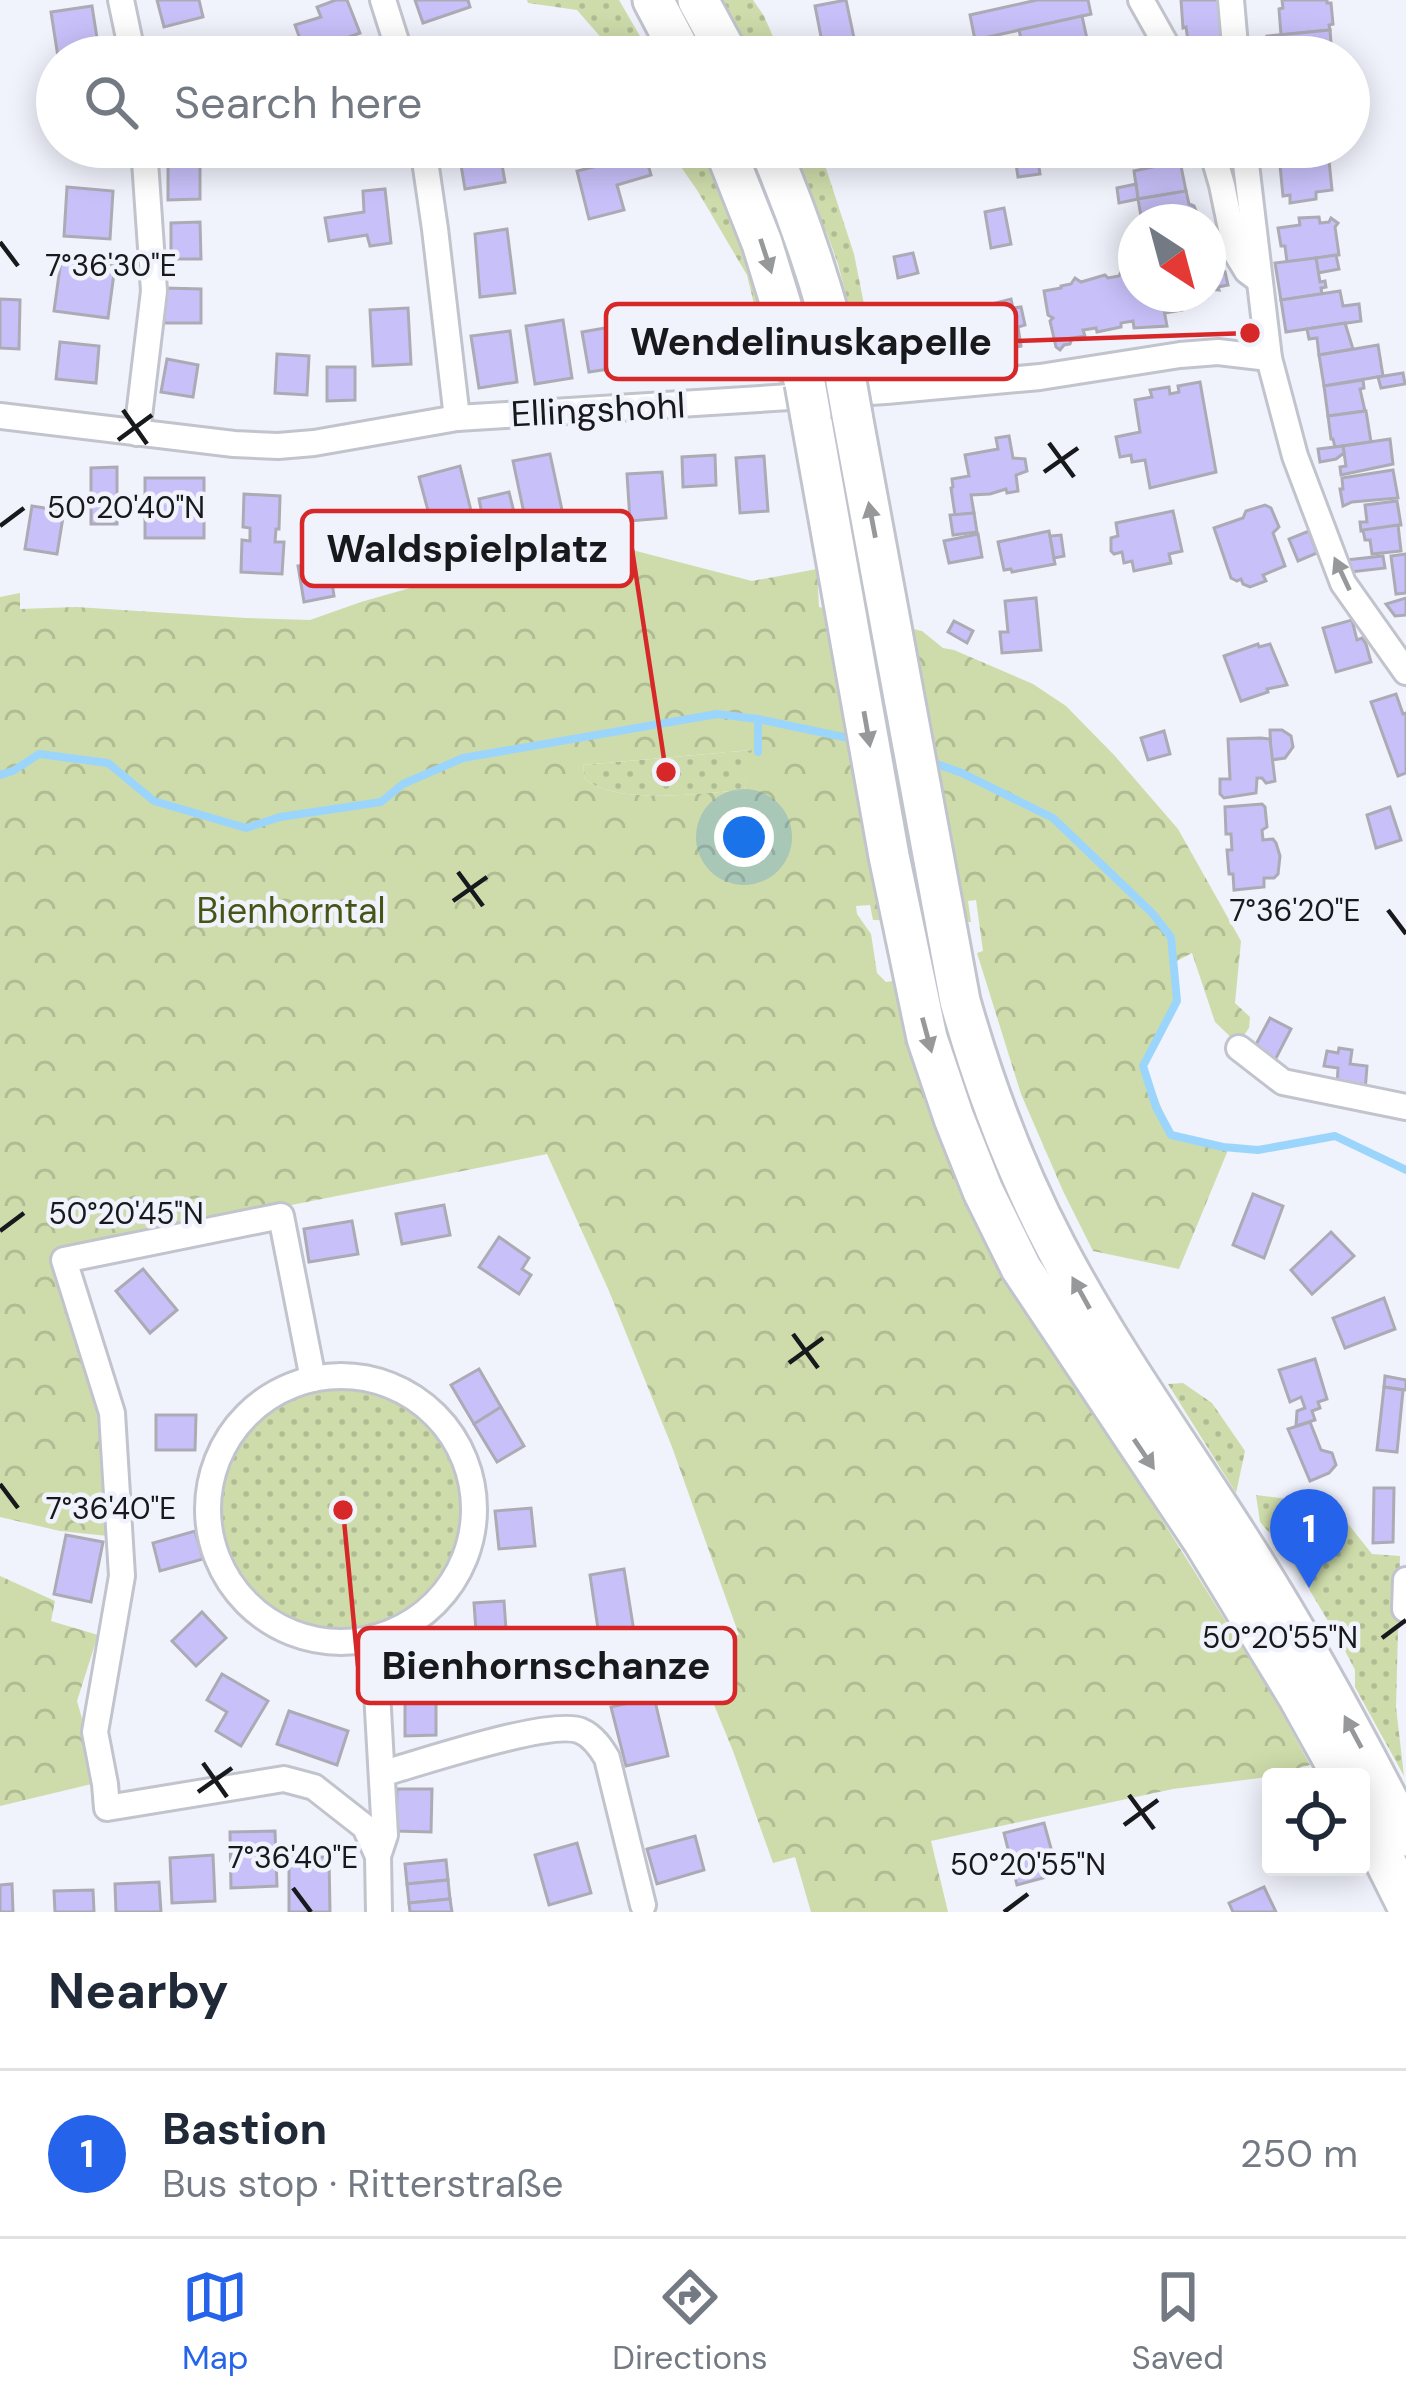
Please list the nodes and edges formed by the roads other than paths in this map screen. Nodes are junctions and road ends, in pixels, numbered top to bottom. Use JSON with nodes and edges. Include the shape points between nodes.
{"nodes":[{"id":1,"x":121,"y":0,"type":"edge"},
{"id":2,"x":383,"y":0,"type":"edge"},
{"id":3,"x":653,"y":0,"type":"edge"},
{"id":4,"x":698,"y":0,"type":"edge"},
{"id":5,"x":1141,"y":0,"type":"edge"},
{"id":6,"x":1232,"y":0,"type":"edge"},
{"id":7,"x":129,"y":36,"type":"edge"},
{"id":8,"x":394,"y":36,"type":"edge"},
{"id":9,"x":671,"y":36,"type":"edge"},
{"id":10,"x":718,"y":36,"type":"edge"},
{"id":11,"x":1161,"y":36,"type":"edge"},
{"id":12,"x":1235,"y":36,"type":"edge"},
{"id":13,"x":145,"y":168,"type":"edge"},
{"id":14,"x":426,"y":168,"type":"edge"},
{"id":15,"x":733,"y":168,"type":"edge"},
{"id":16,"x":778,"y":168,"type":"edge"},
{"id":17,"x":1217,"y":168,"type":"edge"},
{"id":18,"x":1246,"y":168,"type":"edge"},
{"id":19,"x":1259,"y":280,"type":"junction"},
{"id":20,"x":1269,"y":358,"type":"junction"},
{"id":21,"x":0,"y":416,"type":"edge"},
{"id":22,"x":458,"y":418,"type":"junction"},
{"id":23,"x":137,"y":433,"type":"junction"},
{"id":24,"x":1406,"y":672,"type":"edge"},
{"id":25,"x":1239,"y":1048,"type":"dead end"},
{"id":26,"x":1406,"y":1107,"type":"edge"},
{"id":27,"x":314,"y":1379,"type":"junction"},
{"id":28,"x":1248,"y":1505,"type":"dead end"},
{"id":29,"x":1243,"y":1546,"type":"junction"},
{"id":30,"x":1406,"y":1580,"type":"edge"},
{"id":31,"x":1405,"y":1609,"type":"edge"},
{"id":32,"x":374,"y":1638,"type":"junction"},
{"id":33,"x":1338,"y":1768,"type":"edge"},
{"id":34,"x":384,"y":1773,"type":"junction"},
{"id":35,"x":1370,"y":1831,"type":"edge"},
{"id":36,"x":1406,"y":1836,"type":"edge"},
{"id":37,"x":378,"y":1856,"type":"junction"},
{"id":38,"x":1406,"y":1903,"type":"edge"},
{"id":39,"x":643,"y":1905,"type":"dead end"},
{"id":40,"x":379,"y":1912,"type":"edge"}],
"edges":[{"from":1,"to":7,"type":"street"},
{"from":2,"to":8,"type":"street"},
{"from":3,"to":9,"type":"highway"},
{"from":4,"to":10,"type":"highway"},
{"from":5,"to":11,"type":"street"},
{"from":6,"to":12,"type":"street"},
{"from":13,"to":23,"type":"street","via":[[154,291]]},
{"from":14,"to":22,"type":"street"},
{"from":15,"to":33,"type":"highway","one_way":true,"via":[[808,400],[903,921],[953,1118],[1021,1268],[1204,1542]]},
{"from":29,"to":16,"type":"highway","one_way":true,"via":[[1141,1366],[1055,1246],[976,1058],[849,398],[820,280]]},
{"from":17,"to":19,"type":"street","via":[[1236,253]]},
{"from":18,"to":19,"type":"street"},
{"from":19,"to":20,"type":"street"},
{"from":20,"to":22,"type":"street","name":"Ellingshohl","via":[[1218,352],[886,391]]},
{"from":24,"to":20,"type":"street","one_way":true,"via":[[1343,583]]},
{"from":21,"to":23,"type":"street","name":"Ellingshohl"},
{"from":22,"to":23,"type":"street","name":"Ellingshohl","via":[[278,446]]},
{"from":25,"to":26,"type":"street","via":[[1282,1082]]},
{"from":27,"to":32,"type":"street","via":[[362,1378],[414,1398],[449,1431],[470,1474],[472,1531],[456,1576],[424,1612]]},
{"from":27,"to":32,"type":"street","via":[[264,1401],[227,1442],[209,1493],[212,1540],[235,1589],[276,1625],[320,1640]]},
{"from":27,"to":37,"type":"street","via":[[281,1216],[64,1260],[112,1413],[122,1576],[94,1732],[106,1808],[284,1779],[314,1787],[365,1827]]},
{"from":28,"to":29,"type":"highway"},
{"from":36,"to":29,"type":"highway","one_way":true},
{"from":30,"to":31,"type":"street"},
{"from":32,"to":34,"type":"street"},
{"from":34,"to":37,"type":"street"},
{"from":34,"to":39,"type":"street","via":[[548,1729],[580,1729],[608,1758]]},
{"from":35,"to":38,"type":"highway"},
{"from":37,"to":40,"type":"street"}]}
